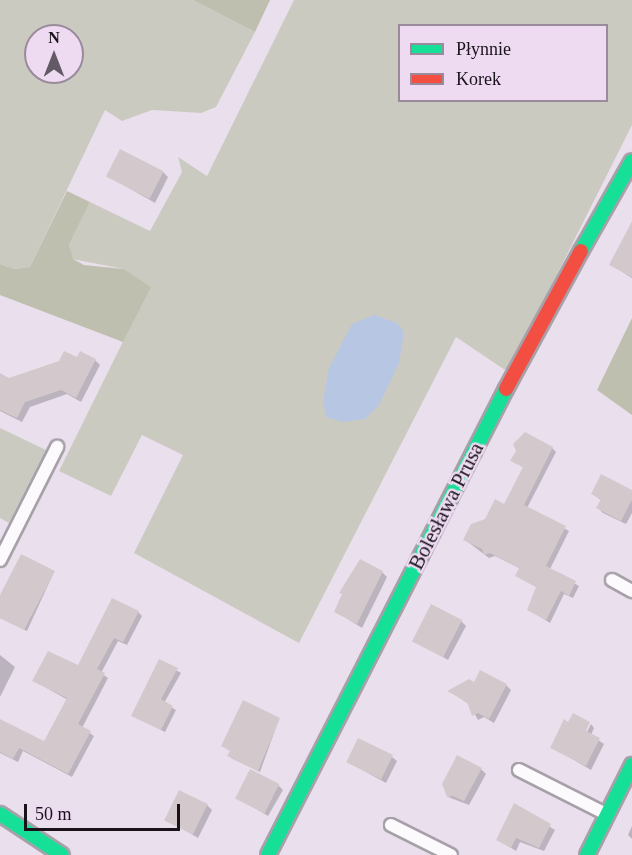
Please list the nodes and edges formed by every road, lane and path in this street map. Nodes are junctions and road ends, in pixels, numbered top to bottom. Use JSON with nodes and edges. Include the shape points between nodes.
{"nodes":[{"id":1,"x":632,"y":161,"type":"edge"},
{"id":2,"x":57,"y":447,"type":"dead end"},
{"id":3,"x":0,"y":560,"type":"edge"},
{"id":4,"x":612,"y":580,"type":"dead end"},
{"id":5,"x":632,"y":591,"type":"edge"},
{"id":6,"x":519,"y":770,"type":"dead end"},
{"id":7,"x":630,"y":772,"type":"edge"},
{"id":8,"x":0,"y":814,"type":"edge"},
{"id":9,"x":607,"y":814,"type":"junction"},
{"id":10,"x":391,"y":825,"type":"dead end"},
{"id":11,"x":62,"y":855,"type":"edge"},
{"id":12,"x":268,"y":855,"type":"edge"},
{"id":13,"x":451,"y":855,"type":"edge"},
{"id":14,"x":587,"y":855,"type":"edge"}],
"edges":[{"from":1,"to":12,"type":"street","name":"Bolesława Prusa","via":[[520,361]]},
{"from":2,"to":3,"type":"lane"},
{"from":4,"to":5,"type":"lane"},
{"from":6,"to":9,"type":"lane"},
{"from":7,"to":9,"type":"street"},
{"from":8,"to":11,"type":"street"},
{"from":9,"to":14,"type":"street"},
{"from":10,"to":13,"type":"lane"}]}
